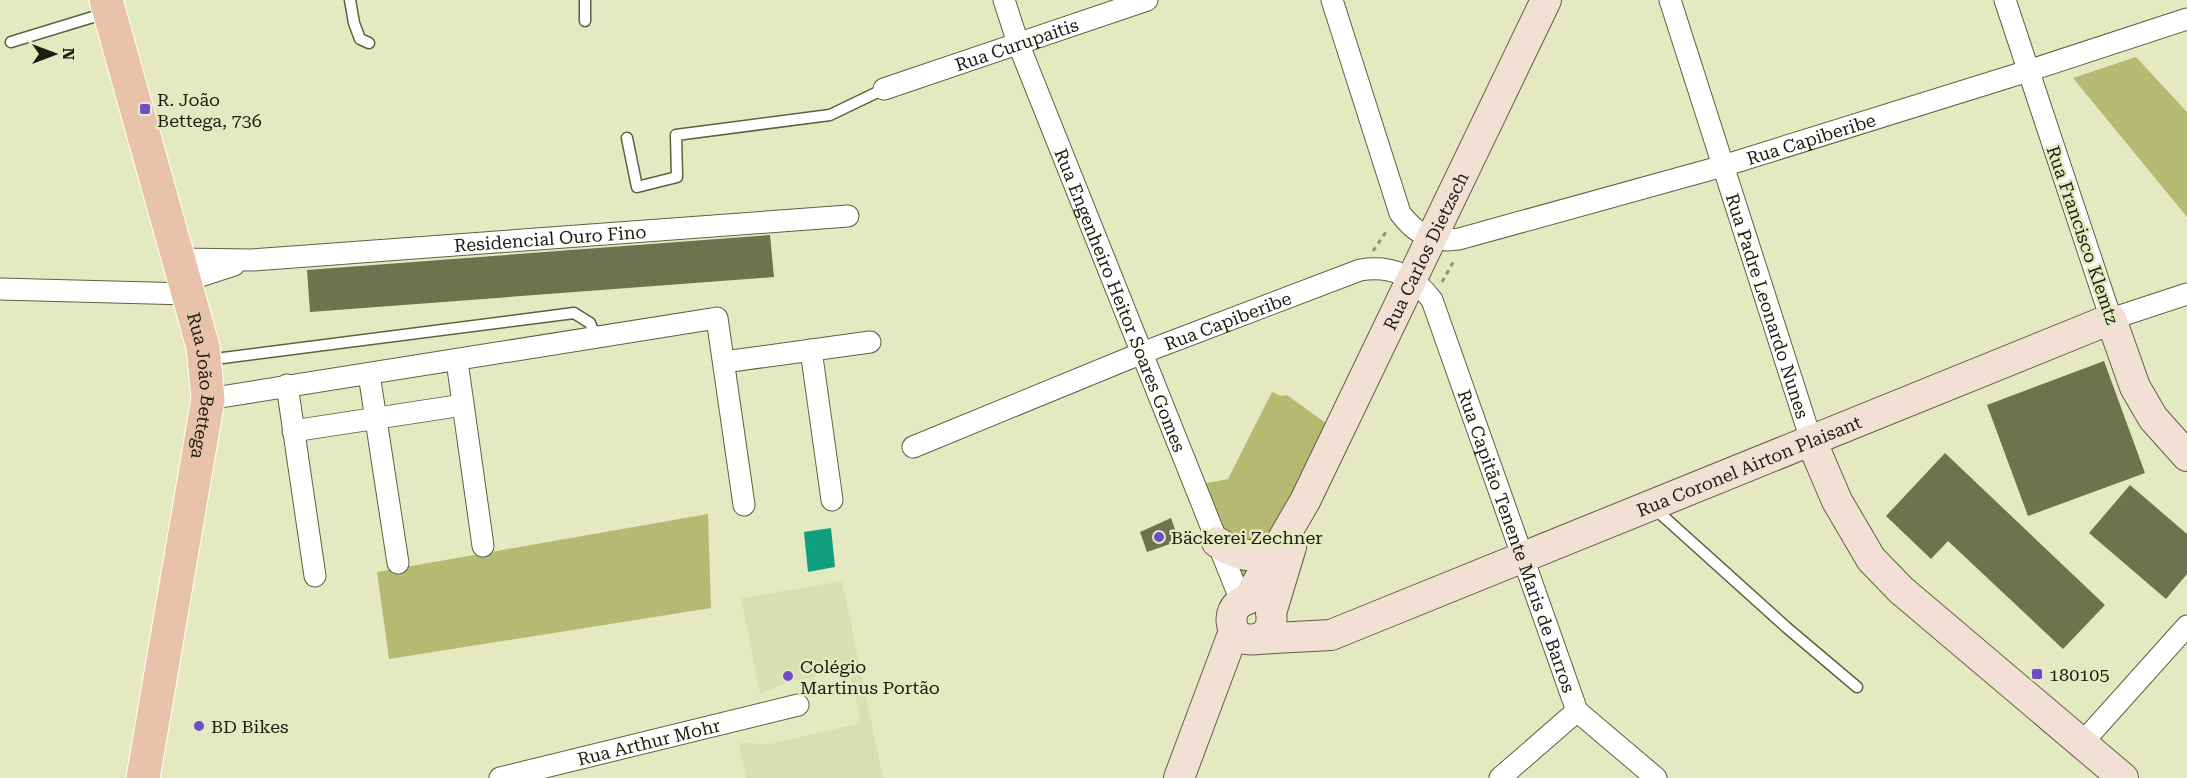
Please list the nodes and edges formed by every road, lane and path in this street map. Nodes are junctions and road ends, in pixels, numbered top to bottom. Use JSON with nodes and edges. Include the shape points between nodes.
{"nodes":[{"id":1,"x":350,"y":0,"type":"edge"},
{"id":2,"x":585,"y":0,"type":"edge"},
{"id":3,"x":1004,"y":0,"type":"edge"},
{"id":4,"x":1147,"y":0,"type":"edge"},
{"id":5,"x":1332,"y":0,"type":"edge"},
{"id":6,"x":1546,"y":0,"type":"edge"},
{"id":7,"x":1670,"y":0,"type":"edge"},
{"id":8,"x":2005,"y":0,"type":"edge"},
{"id":9,"x":107,"y":6,"type":"edge"},
{"id":10,"x":2187,"y":19,"type":"edge"},
{"id":11,"x":585,"y":21,"type":"dead end"},
{"id":12,"x":11,"y":42,"type":"dead end"},
{"id":13,"x":369,"y":43,"type":"dead end"},
{"id":14,"x":1018,"y":43,"type":"junction"},
{"id":15,"x":2028,"y":71,"type":"junction"},
{"id":16,"x":884,"y":89,"type":"joint"},
{"id":17,"x":627,"y":138,"type":"dead end"},
{"id":18,"x":1723,"y":166,"type":"junction"},
{"id":19,"x":1400,"y":213,"type":"junction"},
{"id":20,"x":848,"y":216,"type":"dead end"},
{"id":21,"x":1467,"y":236,"type":"junction"},
{"id":22,"x":1431,"y":238,"type":"junction"},
{"id":23,"x":1360,"y":270,"type":"junction"},
{"id":24,"x":184,"y":278,"type":"junction"},
{"id":25,"x":1412,"y":279,"type":"junction"},
{"id":26,"x":0,"y":290,"type":"edge"},
{"id":27,"x":2187,"y":294,"type":"edge"},
{"id":28,"x":1432,"y":300,"type":"junction"},
{"id":29,"x":2111,"y":319,"type":"junction"},
{"id":30,"x":596,"y":338,"type":"junction"},
{"id":31,"x":870,"y":342,"type":"dead end"},
{"id":32,"x":811,"y":350,"type":"junction"},
{"id":33,"x":1142,"y":353,"type":"junction"},
{"id":34,"x":204,"y":361,"type":"junction"},
{"id":35,"x":457,"y":361,"type":"junction"},
{"id":36,"x":724,"y":362,"type":"junction"},
{"id":37,"x":369,"y":374,"type":"junction"},
{"id":38,"x":286,"y":385,"type":"junction"},
{"id":39,"x":208,"y":399,"type":"junction"},
{"id":40,"x":463,"y":405,"type":"junction"},
{"id":41,"x":376,"y":418,"type":"junction"},
{"id":42,"x":293,"y":431,"type":"junction"},
{"id":43,"x":1811,"y":440,"type":"junction"},
{"id":44,"x":913,"y":447,"type":"dead end"},
{"id":45,"x":2187,"y":456,"type":"edge"},
{"id":46,"x":832,"y":500,"type":"dead end"},
{"id":47,"x":1305,"y":501,"type":"junction"},
{"id":48,"x":744,"y":505,"type":"dead end"},
{"id":49,"x":1652,"y":506,"type":"junction"},
{"id":50,"x":1218,"y":542,"type":"junction"},
{"id":51,"x":483,"y":546,"type":"dead end"},
{"id":52,"x":1275,"y":553,"type":"junction"},
{"id":53,"x":1522,"y":558,"type":"junction"},
{"id":54,"x":398,"y":563,"type":"dead end"},
{"id":55,"x":315,"y":576,"type":"dead end"},
{"id":56,"x":1253,"y":604,"type":"junction"},
{"id":57,"x":2187,"y":626,"type":"edge"},
{"id":58,"x":1248,"y":637,"type":"junction"},
{"id":59,"x":1311,"y":637,"type":"junction"},
{"id":60,"x":1857,"y":687,"type":"dead end"},
{"id":61,"x":798,"y":705,"type":"dead end"},
{"id":62,"x":1577,"y":711,"type":"junction"},
{"id":63,"x":2083,"y":742,"type":"junction"},
{"id":64,"x":143,"y":778,"type":"edge"},
{"id":65,"x":500,"y":778,"type":"edge"},
{"id":66,"x":1179,"y":778,"type":"edge"},
{"id":67,"x":1500,"y":778,"type":"edge"},
{"id":68,"x":1656,"y":778,"type":"edge"},
{"id":69,"x":2123,"y":778,"type":"edge"}],
"edges":[{"from":1,"to":13,"type":"lane","via":[[360,39]]},
{"from":2,"to":11,"type":"lane"},
{"from":3,"to":14,"type":"street","name":"Rua Engenheiro Heitor Soares Gomes"},
{"from":4,"to":14,"type":"street","name":"Rua Curupaitis"},
{"from":5,"to":19,"type":"street"},
{"from":6,"to":22,"type":"street","name":"Rua Carlos Dietzsch"},
{"from":7,"to":18,"type":"street","name":"Rua Padre Leonardo Nunes"},
{"from":8,"to":15,"type":"street","name":"Rua Francisco Klemtz"},
{"from":9,"to":12,"type":"lane"},
{"from":9,"to":24,"type":"main road","name":"Rua João Bettega"},
{"from":10,"to":15,"type":"street","name":"Rua Capiberibe"},
{"from":14,"to":16,"type":"street","name":"Rua Curupaitis"},
{"from":14,"to":33,"type":"street","name":"Rua Engenheiro Heitor Soares Gomes"},
{"from":15,"to":18,"type":"street","name":"Rua Capiberibe"},
{"from":15,"to":29,"type":"street","name":"Rua Francisco Klemtz"},
{"from":16,"to":17,"type":"lane","via":[[830,115],[676,135],[677,177],[637,187]]},
{"from":18,"to":21,"type":"street","name":"Rua Capiberibe"},
{"from":18,"to":43,"type":"street","name":"Rua Padre Leonardo Nunes"},
{"from":19,"to":22,"type":"street","via":[[1415,230]]},
{"from":19,"to":23,"type":"path"},
{"from":20,"to":24,"type":"street","name":"Residencial Ouro Fino","via":[[252,260]]},
{"from":21,"to":22,"type":"street","name":"Rua Capiberibe","via":[[1450,240]]},
{"from":21,"to":28,"type":"path"},
{"from":22,"to":25,"type":"street","name":"Rua Carlos Dietzsch"},
{"from":23,"to":25,"type":"street","name":"Rua Capiberibe","via":[[1381,268]]},
{"from":23,"to":33,"type":"street","name":"Rua Capiberibe"},
{"from":24,"to":26,"type":"street","name":"Residencial Ouro Fino"},
{"from":24,"to":34,"type":"main road","name":"Rua João Bettega"},
{"from":25,"to":28,"type":"street","name":"Rua Capitão Tenente Maris de Barros"},
{"from":25,"to":47,"type":"street","name":"Rua Carlos Dietzsch"},
{"from":27,"to":29,"type":"street","name":"Rua Coronel Airton Plaisant"},
{"from":28,"to":53,"type":"street","name":"Rua Capitão Tenente Maris de Barros"},
{"from":29,"to":43,"type":"street","name":"Rua Coronel Airton Plaisant"},
{"from":29,"to":45,"type":"street","name":"Rua Francisco Klemtz","via":[[2135,387],[2153,418]]},
{"from":30,"to":34,"type":"lane","via":[[590,323],[574,313]]},
{"from":30,"to":35,"type":"street"},
{"from":30,"to":36,"type":"street","via":[[717,318]]},
{"from":31,"to":32,"type":"street"},
{"from":32,"to":36,"type":"street"},
{"from":32,"to":46,"type":"street"},
{"from":33,"to":44,"type":"street","name":"Rua Capiberibe"},
{"from":33,"to":50,"type":"street","name":"Rua Engenheiro Heitor Soares Gomes"},
{"from":34,"to":39,"type":"main road","name":"Rua João Bettega"},
{"from":35,"to":37,"type":"street"},
{"from":35,"to":40,"type":"street"},
{"from":36,"to":48,"type":"street"},
{"from":37,"to":38,"type":"street"},
{"from":37,"to":41,"type":"street"},
{"from":38,"to":39,"type":"street"},
{"from":38,"to":42,"type":"street"},
{"from":39,"to":64,"type":"main road","name":"Rua João Bettega"},
{"from":40,"to":41,"type":"street"},
{"from":40,"to":51,"type":"street"},
{"from":41,"to":42,"type":"street"},
{"from":41,"to":54,"type":"street"},
{"from":42,"to":55,"type":"street"},
{"from":43,"to":49,"type":"street","name":"Rua Coronel Airton Plaisant"},
{"from":43,"to":63,"type":"street","name":"Rua Padre Leonardo Nunes","via":[[1837,501],[1871,559],[1901,590]]},
{"from":47,"to":52,"type":"street","name":"Rua Carlos Dietzsch"},
{"from":47,"to":56,"type":"street","name":"Rua Carlos Dietzsch"},
{"from":49,"to":53,"type":"street","name":"Rua Coronel Airton Plaisant"},
{"from":49,"to":60,"type":"lane"},
{"from":50,"to":52,"type":"street","via":[[1248,555]]},
{"from":50,"to":56,"type":"street","name":"Rua Engenheiro Heitor Soares Gomes"},
{"from":52,"to":56,"type":"street","name":"Rua Carlos Dietzsch"},
{"from":53,"to":59,"type":"street","name":"Rua Coronel Airton Plaisant","via":[[1331,635]]},
{"from":53,"to":62,"type":"street","name":"Rua Capitão Tenente Maris de Barros"},
{"from":56,"to":58,"type":"street","name":"Rua Carlos Dietzsch","via":[[1272,619],[1268,632]]},
{"from":56,"to":59,"type":"street"},
{"from":57,"to":63,"type":"street"},
{"from":58,"to":59,"type":"street","name":"Rua Coronel Airton Plaisant"},
{"from":58,"to":66,"type":"street","name":"Rua Carlos Dietzsch","via":[[1197,732]]},
{"from":61,"to":65,"type":"street","name":"Rua Arthur Mohr"},
{"from":62,"to":67,"type":"street"},
{"from":62,"to":68,"type":"street","name":"Rua Capitão Tenente Maris de Barros"},
{"from":63,"to":69,"type":"street","name":"Rua Padre Leonardo Nunes"}]}
